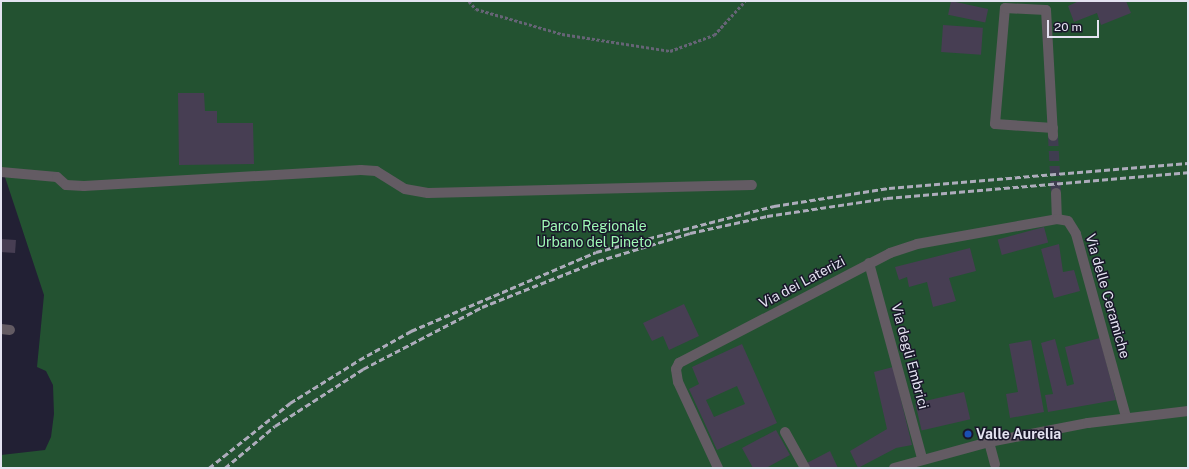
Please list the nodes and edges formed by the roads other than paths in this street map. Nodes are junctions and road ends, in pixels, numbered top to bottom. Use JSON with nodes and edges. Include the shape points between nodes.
{"nodes":[{"id":1,"x":1053,"y":132,"type":"joint"},
{"id":2,"x":1,"y":172,"type":"edge"},
{"id":3,"x":752,"y":185,"type":"dead end"},
{"id":4,"x":1056,"y":192,"type":"tunnel mouth"},
{"id":5,"x":1057,"y":219,"type":"junction"},
{"id":6,"x":869,"y":263,"type":"junction"},
{"id":7,"x":1188,"y":411,"type":"edge"},
{"id":8,"x":1126,"y":417,"type":"junction"},
{"id":9,"x":785,"y":432,"type":"dead end"},
{"id":10,"x":989,"y":442,"type":"junction"},
{"id":11,"x":922,"y":458,"type":"junction"},
{"id":12,"x":995,"y":464,"type":"dead end"},
{"id":13,"x":718,"y":468,"type":"edge"},
{"id":14,"x":805,"y":468,"type":"edge"},
{"id":15,"x":894,"y":468,"type":"edge"}],
"edges":[{"from":1,"to":1,"type":"street","via":[[1046,10],[1005,8],[995,124]]},
{"from":2,"to":3,"type":"street","via":[[57,177],[66,185],[84,186],[361,170],[376,171],[405,189],[428,192]]},
{"from":4,"to":5,"type":"street"},
{"from":5,"to":6,"type":"street","name":"Via dei Laterizi","via":[[917,244]]},
{"from":5,"to":8,"type":"street","name":"Via delle Ceramiche","via":[[1068,221],[1076,234]]},
{"from":6,"to":11,"type":"street","name":"Via degli Embrici"},
{"from":6,"to":13,"type":"street","name":"Via dei Laterizi","via":[[677,366],[678,382]]},
{"from":7,"to":8,"type":"street"},
{"from":8,"to":10,"type":"street"},
{"from":9,"to":14,"type":"street"},
{"from":10,"to":11,"type":"street"},
{"from":10,"to":12,"type":"street"},
{"from":11,"to":15,"type":"street"}]}
